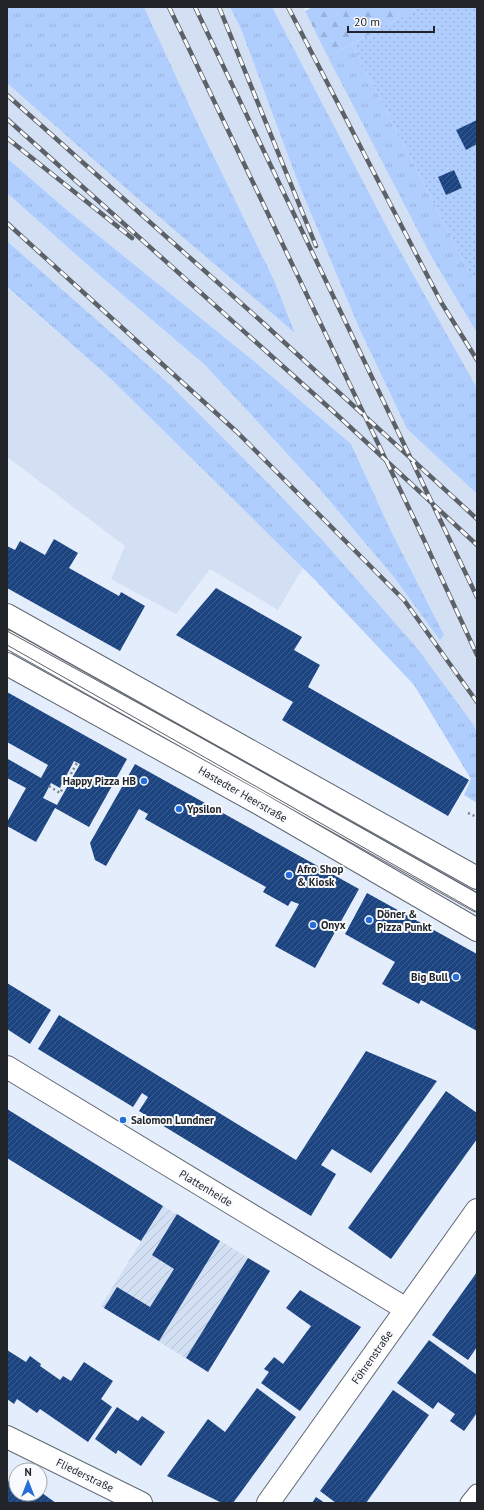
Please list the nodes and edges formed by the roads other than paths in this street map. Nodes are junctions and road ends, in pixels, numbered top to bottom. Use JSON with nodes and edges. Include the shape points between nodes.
{"nodes":[{"id":1,"x":7,"y":614,"type":"edge"},
{"id":2,"x":7,"y":639,"type":"edge"},
{"id":3,"x":7,"y":664,"type":"edge"},
{"id":4,"x":477,"y":878,"type":"edge"},
{"id":5,"x":477,"y":903,"type":"edge"},
{"id":6,"x":477,"y":930,"type":"edge"},
{"id":7,"x":7,"y":1067,"type":"edge"},
{"id":8,"x":477,"y":1210,"type":"edge"},
{"id":9,"x":406,"y":1309,"type":"junction"},
{"id":10,"x":7,"y":1437,"type":"edge"},
{"id":11,"x":477,"y":1493,"type":"edge"},
{"id":12,"x":141,"y":1503,"type":"edge"},
{"id":13,"x":268,"y":1503,"type":"edge"},
{"id":14,"x":469,"y":1503,"type":"edge"}],
"edges":[{"from":1,"to":4,"type":"main road"},
{"from":2,"to":5,"type":"lane"},
{"from":3,"to":6,"type":"main road","name":"Hastedter Heerstraße","via":[[267,807]]},
{"from":7,"to":9,"type":"main road","name":"Plattenheide"},
{"from":8,"to":9,"type":"main road","name":"Föhrenstraße"},
{"from":9,"to":13,"type":"main road","name":"Föhrenstraße"},
{"from":10,"to":12,"type":"main road","name":"Fliederstraße"},
{"from":11,"to":14,"type":"lane"}]}
